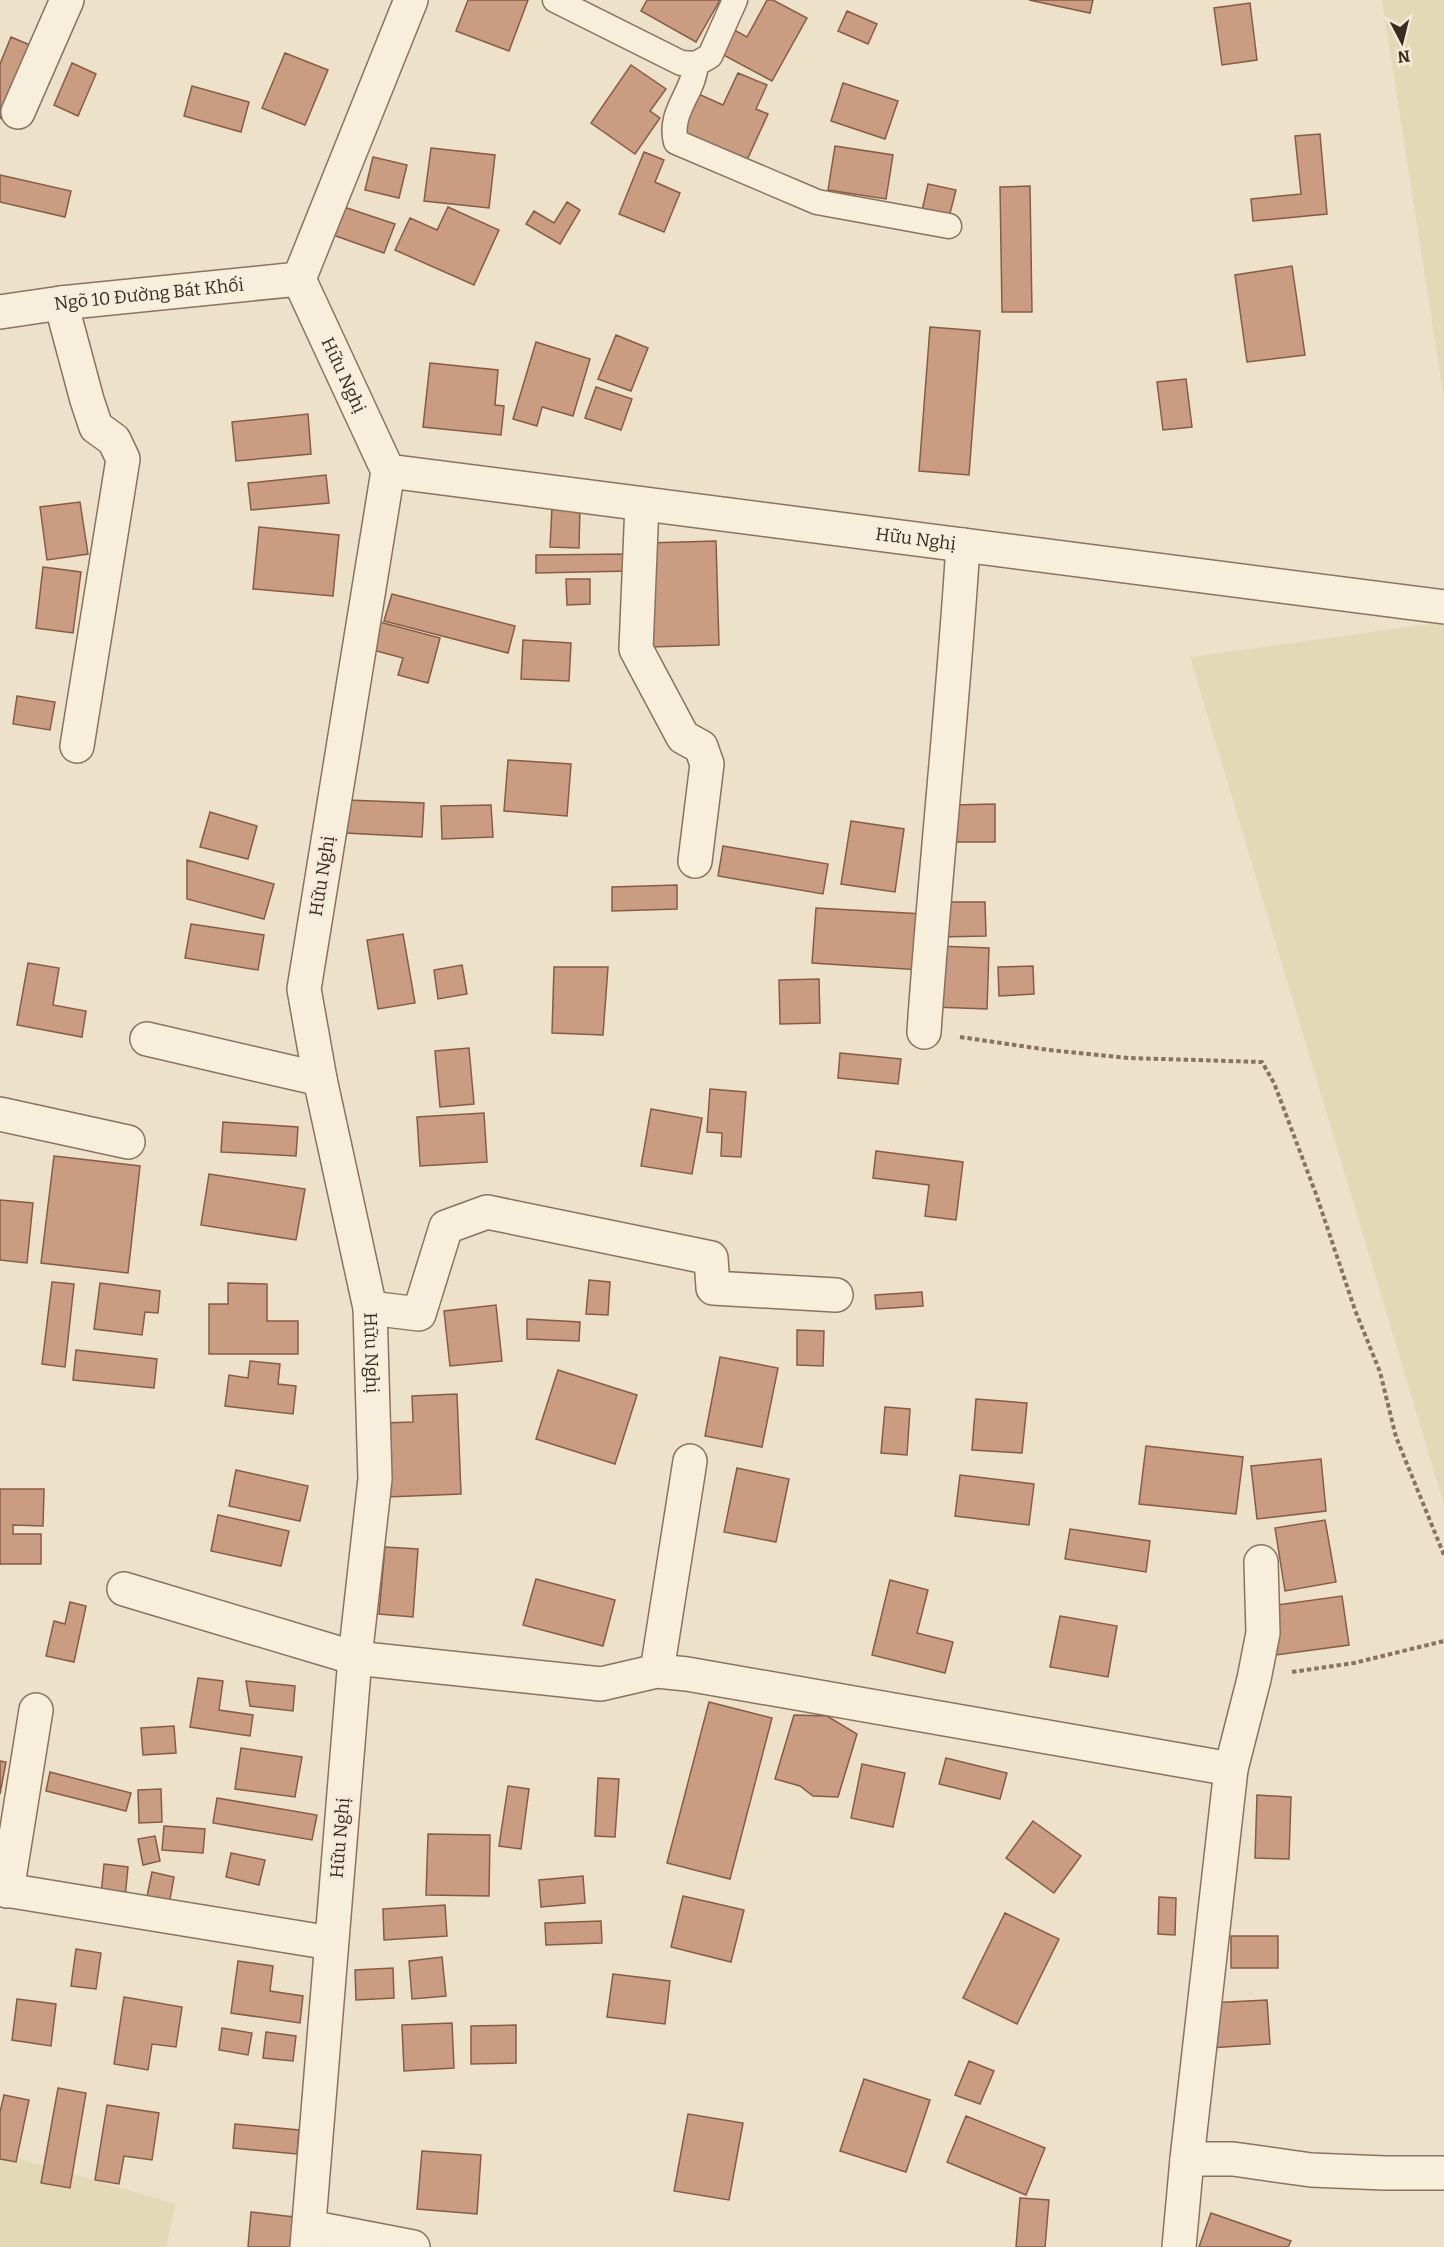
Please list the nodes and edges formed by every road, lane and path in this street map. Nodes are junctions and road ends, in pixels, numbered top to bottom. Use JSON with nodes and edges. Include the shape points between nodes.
{"nodes":[{"id":1,"x":67,"y":0,"type":"edge"},
{"id":2,"x":411,"y":0,"type":"edge"},
{"id":3,"x":555,"y":0,"type":"edge"},
{"id":4,"x":735,"y":0,"type":"edge"},
{"id":5,"x":696,"y":64,"type":"junction"},
{"id":6,"x":18,"y":112,"type":"dead end"},
{"id":7,"x":949,"y":226,"type":"dead end"},
{"id":8,"x":299,"y":279,"type":"junction"},
{"id":9,"x":61,"y":303,"type":"junction"},
{"id":10,"x":0,"y":312,"type":"edge"},
{"id":11,"x":388,"y":471,"type":"junction"},
{"id":12,"x":642,"y":504,"type":"junction"},
{"id":13,"x":963,"y":545,"type":"junction"},
{"id":14,"x":1444,"y":607,"type":"edge"},
{"id":15,"x":77,"y":746,"type":"dead end"},
{"id":16,"x":695,"y":861,"type":"dead end"},
{"id":17,"x":924,"y":1032,"type":"joint"},
{"id":18,"x":147,"y":1039,"type":"dead end"},
{"id":19,"x":320,"y":1079,"type":"junction"},
{"id":20,"x":0,"y":1114,"type":"edge"},
{"id":21,"x":128,"y":1142,"type":"dead end"},
{"id":22,"x":836,"y":1295,"type":"dead end"},
{"id":23,"x":370,"y":1308,"type":"junction"},
{"id":24,"x":690,"y":1461,"type":"dead end"},
{"id":25,"x":1444,"y":1555,"type":"edge"},
{"id":26,"x":1261,"y":1562,"type":"dead end"},
{"id":27,"x":124,"y":1589,"type":"dead end"},
{"id":28,"x":1444,"y":1641,"type":"edge"},
{"id":29,"x":355,"y":1658,"type":"junction"},
{"id":30,"x":657,"y":1671,"type":"junction"},
{"id":31,"x":1254,"y":1679,"type":"junction"},
{"id":32,"x":36,"y":1710,"type":"dead end"},
{"id":33,"x":1231,"y":1769,"type":"junction"},
{"id":34,"x":4,"y":1890,"type":"edge"},
{"id":35,"x":331,"y":1943,"type":"junction"},
{"id":36,"x":1187,"y":2159,"type":"junction"},
{"id":37,"x":1444,"y":2173,"type":"edge"},
{"id":38,"x":308,"y":2237,"type":"edge"},
{"id":39,"x":413,"y":2247,"type":"edge"},
{"id":40,"x":1179,"y":2247,"type":"edge"}],
"edges":[{"from":1,"to":6,"type":"street"},
{"from":2,"to":8,"type":"street"},
{"from":3,"to":5,"type":"lane","via":[[681,63]]},
{"from":4,"to":5,"type":"lane","via":[[710,56]]},
{"from":5,"to":7,"type":"lane","via":[[695,75],[676,116],[676,142],[817,202]]},
{"from":8,"to":9,"type":"street","name":"Ngõ 10 Đường Bát Khối"},
{"from":8,"to":11,"type":"street","name":"Hữu Nghị"},
{"from":9,"to":10,"type":"street","name":"Ngõ 10 Đường Bát Khối"},
{"from":9,"to":15,"type":"street","via":[[96,427],[114,440],[123,459]]},
{"from":11,"to":12,"type":"street","name":"Hữu Nghị"},
{"from":11,"to":19,"type":"street","name":"Hữu Nghị","via":[[304,989]]},
{"from":12,"to":13,"type":"street","name":"Hữu Nghị"},
{"from":12,"to":16,"type":"street","via":[[636,649],[683,737],[701,747],[707,764]]},
{"from":13,"to":14,"type":"street","name":"Hữu Nghị"},
{"from":13,"to":17,"type":"street"},
{"from":17,"to":25,"type":"path","via":[[1129,1058],[1262,1062],[1274,1083],[1316,1194],[1380,1372],[1396,1437]]},
{"from":18,"to":19,"type":"street"},
{"from":19,"to":23,"type":"street","name":"Hữu Nghị"},
{"from":20,"to":21,"type":"street"},
{"from":22,"to":23,"type":"street","via":[[713,1288],[711,1258],[487,1212],[446,1227],[420,1314]]},
{"from":23,"to":29,"type":"street","name":"Hữu Nghị","via":[[375,1479]]},
{"from":24,"to":30,"type":"street"},
{"from":26,"to":31,"type":"street","via":[[1263,1633]]},
{"from":27,"to":29,"type":"street"},
{"from":28,"to":31,"type":"path","via":[[1354,1663]]},
{"from":29,"to":30,"type":"street","via":[[601,1684]]},
{"from":29,"to":35,"type":"street","name":"Hữu Nghị"},
{"from":30,"to":33,"type":"street"},
{"from":31,"to":33,"type":"street"},
{"from":32,"to":34,"type":"street"},
{"from":33,"to":36,"type":"street"},
{"from":34,"to":35,"type":"street"},
{"from":35,"to":38,"type":"street","name":"Hữu Nghị"},
{"from":36,"to":37,"type":"street","via":[[1233,2158],[1311,2170]]},
{"from":36,"to":40,"type":"street"},
{"from":38,"to":39,"type":"street"}]}
